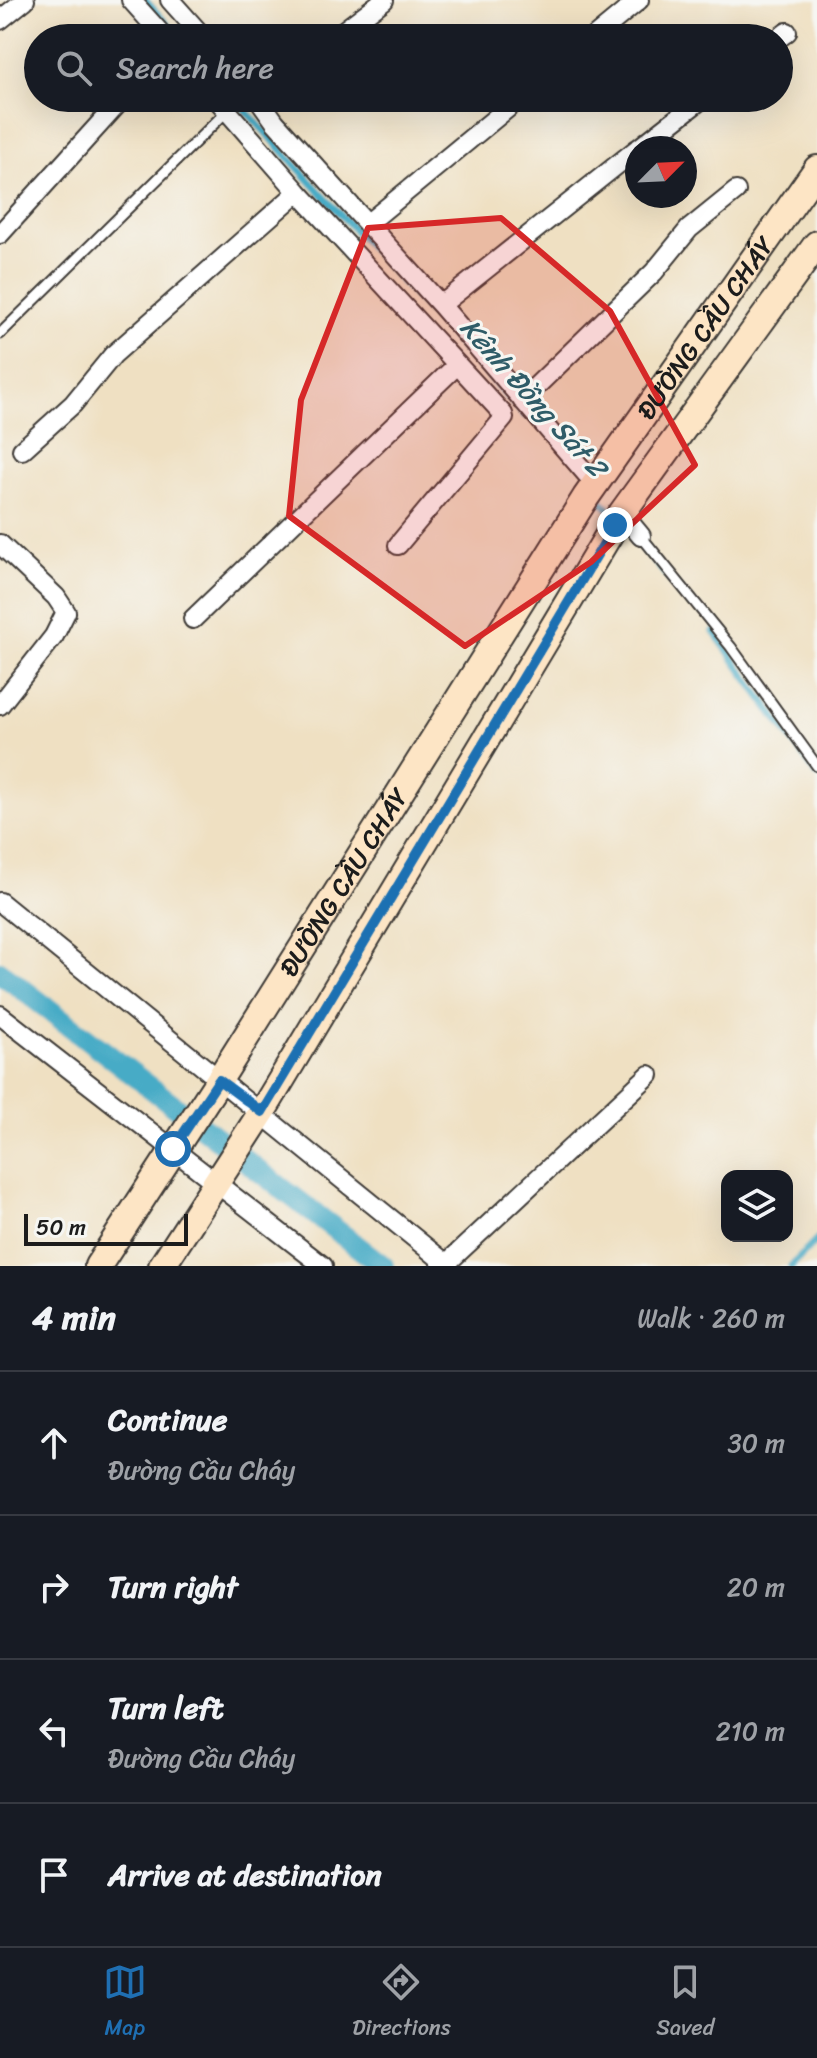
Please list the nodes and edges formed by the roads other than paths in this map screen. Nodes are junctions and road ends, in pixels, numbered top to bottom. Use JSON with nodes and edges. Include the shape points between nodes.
{"nodes":[{"id":1,"x":25,"y":0,"type":"edge"},
{"id":2,"x":131,"y":0,"type":"edge"},
{"id":3,"x":170,"y":0,"type":"edge"},
{"id":4,"x":384,"y":0,"type":"edge"},
{"id":5,"x":639,"y":0,"type":"edge"},
{"id":6,"x":0,"y":20,"type":"edge"},
{"id":7,"x":152,"y":24,"type":"edge"},
{"id":8,"x":191,"y":24,"type":"edge"},
{"id":9,"x":352,"y":24,"type":"edge"},
{"id":10,"x":610,"y":24,"type":"edge"},
{"id":11,"x":110,"y":112,"type":"edge"},
{"id":12,"x":215,"y":112,"type":"edge"},
{"id":13,"x":228,"y":112,"type":"edge"},
{"id":14,"x":268,"y":112,"type":"edge"},
{"id":15,"x":503,"y":112,"type":"edge"},
{"id":16,"x":685,"y":112,"type":"edge"},
{"id":17,"x":655,"y":136,"type":"edge"},
{"id":18,"x":625,"y":159,"type":"edge"},
{"id":19,"x":817,"y":169,"type":"edge"},
{"id":20,"x":736,"y":191,"type":"dead end"},
{"id":21,"x":298,"y":192,"type":"junction"},
{"id":22,"x":367,"y":224,"type":"junction"},
{"id":23,"x":0,"y":234,"type":"edge"},
{"id":24,"x":817,"y":244,"type":"edge"},
{"id":25,"x":441,"y":305,"type":"junction"},
{"id":26,"x":0,"y":334,"type":"edge"},
{"id":27,"x":457,"y":365,"type":"junction"},
{"id":28,"x":522,"y":400,"type":"junction"},
{"id":29,"x":22,"y":450,"type":"dead end"},
{"id":30,"x":592,"y":489,"type":"junction"},
{"id":31,"x":618,"y":519,"type":"junction"},
{"id":32,"x":641,"y":536,"type":"joint"},
{"id":33,"x":0,"y":544,"type":"edge"},
{"id":34,"x":398,"y":545,"type":"dead end"},
{"id":35,"x":193,"y":619,"type":"dead end"},
{"id":36,"x":0,"y":705,"type":"edge"},
{"id":37,"x":817,"y":766,"type":"edge"},
{"id":38,"x":0,"y":902,"type":"edge"},
{"id":39,"x":0,"y":1015,"type":"edge"},
{"id":40,"x":649,"y":1075,"type":"dead end"},
{"id":41,"x":219,"y":1080,"type":"junction"},
{"id":42,"x":262,"y":1112,"type":"junction"},
{"id":43,"x":173,"y":1149,"type":"junction"},
{"id":44,"x":217,"y":1184,"type":"junction"},
{"id":45,"x":447,"y":1265,"type":"edge"},
{"id":46,"x":98,"y":1266,"type":"edge"},
{"id":47,"x":162,"y":1266,"type":"edge"},
{"id":48,"x":323,"y":1266,"type":"edge"}],
"edges":[{"from":1,"to":6,"type":"street"},
{"from":2,"to":7,"type":"street"},
{"from":3,"to":8,"type":"street"},
{"from":4,"to":9,"type":"street"},
{"from":5,"to":10,"type":"street"},
{"from":11,"to":23,"type":"street"},
{"from":12,"to":26,"type":"lane"},
{"from":13,"to":21,"type":"street"},
{"from":14,"to":22,"type":"street"},
{"from":15,"to":22,"type":"street"},
{"from":16,"to":17,"type":"street"},
{"from":18,"to":25,"type":"street"},
{"from":19,"to":30,"type":"main road","name":"ĐƯỜNG CẦU CHÁY"},
{"from":20,"to":28,"type":"street","via":[[689,229],[654,272]]},
{"from":21,"to":27,"type":"street"},
{"from":21,"to":29,"type":"street","via":[[113,355],[73,404]]},
{"from":22,"to":25,"type":"street"},
{"from":24,"to":31,"type":"main road","name":"ĐƯỜNG CẦU CHÁY"},
{"from":25,"to":28,"type":"street"},
{"from":27,"to":34,"type":"street","via":[[504,418]]},
{"from":27,"to":35,"type":"street"},
{"from":28,"to":30,"type":"street"},
{"from":30,"to":41,"type":"main road","name":"ĐƯỜNG CẦU CHÁY"},
{"from":31,"to":32,"type":"street"},
{"from":31,"to":42,"type":"main road","name":"ĐƯỜNG CẦU CHÁY"},
{"from":32,"to":37,"type":"lane","via":[[731,647]]},
{"from":33,"to":36,"type":"street","via":[[66,612],[54,636]]},
{"from":38,"to":41,"type":"street"},
{"from":39,"to":43,"type":"street"},
{"from":40,"to":45,"type":"street"},
{"from":41,"to":42,"type":"street"},
{"from":41,"to":43,"type":"main road","name":"ĐƯỜNG CẦU CHÁY"},
{"from":42,"to":44,"type":"main road","name":"ĐƯỜNG CẦU CHÁY"},
{"from":42,"to":45,"type":"street"},
{"from":43,"to":44,"type":"street"},
{"from":43,"to":46,"type":"main road","name":"ĐƯỜNG CẦU CHÁY"},
{"from":44,"to":47,"type":"main road","name":"ĐƯỜNG CẦU CHÁY"},
{"from":44,"to":48,"type":"street"}]}
